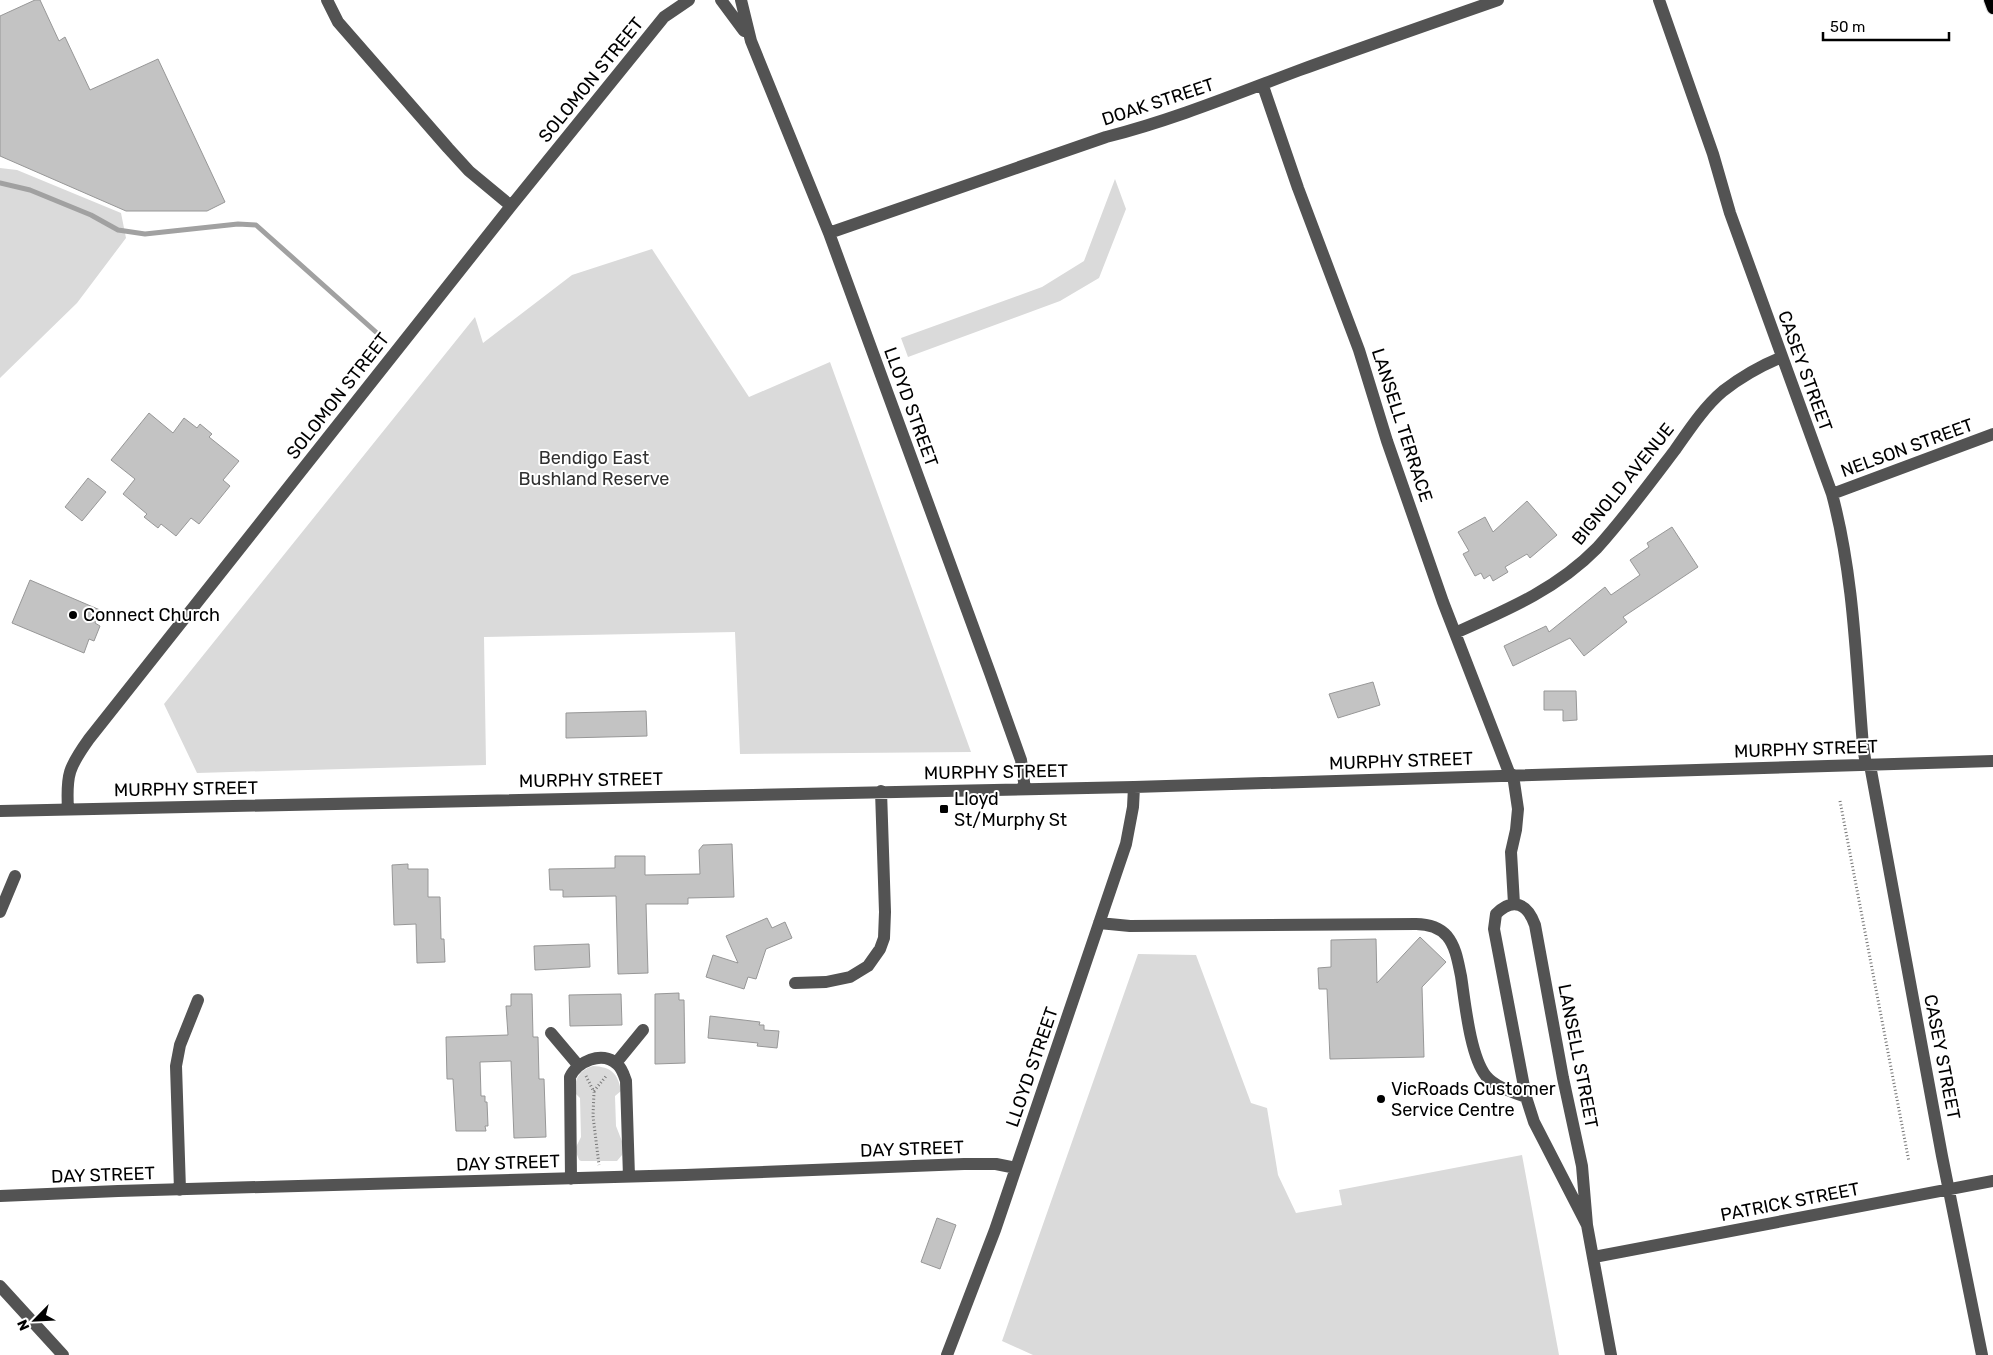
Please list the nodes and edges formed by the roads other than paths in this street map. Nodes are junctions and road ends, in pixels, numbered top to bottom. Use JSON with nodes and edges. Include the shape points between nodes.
{"nodes":[{"id":1,"x":327,"y":0,"type":"edge"},
{"id":2,"x":672,"y":0,"type":"edge"},
{"id":3,"x":689,"y":0,"type":"edge"},
{"id":4,"x":722,"y":0,"type":"edge"},
{"id":5,"x":741,"y":0,"type":"edge"},
{"id":6,"x":1498,"y":0,"type":"edge"},
{"id":7,"x":1659,"y":0,"type":"edge"},
{"id":8,"x":1990,"y":0,"type":"edge"},
{"id":9,"x":1993,"y":8,"type":"edge"},
{"id":10,"x":664,"y":18,"type":"junction"},
{"id":11,"x":751,"y":41,"type":"junction"},
{"id":12,"x":1263,"y":86,"type":"junction"},
{"id":13,"x":511,"y":206,"type":"junction"},
{"id":14,"x":828,"y":233,"type":"junction"},
{"id":15,"x":1782,"y":357,"type":"junction"},
{"id":16,"x":1993,"y":434,"type":"edge"},
{"id":17,"x":1832,"y":494,"type":"junction"},
{"id":18,"x":1455,"y":633,"type":"junction"},
{"id":19,"x":1993,"y":761,"type":"edge"},
{"id":20,"x":1868,"y":765,"type":"junction"},
{"id":21,"x":1511,"y":775,"type":"junction"},
{"id":22,"x":1134,"y":787,"type":"junction"},
{"id":23,"x":1025,"y":789,"type":"junction"},
{"id":24,"x":881,"y":791,"type":"junction"},
{"id":25,"x":68,"y":809,"type":"junction"},
{"id":26,"x":0,"y":810,"type":"edge"},
{"id":27,"x":15,"y":876,"type":"dead end"},
{"id":28,"x":1514,"y":904,"type":"junction"},
{"id":29,"x":0,"y":912,"type":"edge"},
{"id":30,"x":1099,"y":923,"type":"junction"},
{"id":31,"x":795,"y":983,"type":"dead end"},
{"id":32,"x":198,"y":1000,"type":"dead end"},
{"id":33,"x":643,"y":1030,"type":"dead end"},
{"id":34,"x":550,"y":1033,"type":"dead end"},
{"id":35,"x":616,"y":1063,"type":"junction"},
{"id":36,"x":578,"y":1065,"type":"junction"},
{"id":37,"x":1526,"y":1097,"type":"junction"},
{"id":38,"x":1016,"y":1168,"type":"junction"},
{"id":39,"x":629,"y":1177,"type":"junction"},
{"id":40,"x":570,"y":1179,"type":"junction"},
{"id":41,"x":1993,"y":1181,"type":"edge"},
{"id":42,"x":180,"y":1190,"type":"junction"},
{"id":43,"x":1949,"y":1190,"type":"junction"},
{"id":44,"x":0,"y":1196,"type":"edge"},
{"id":45,"x":1587,"y":1225,"type":"junction"},
{"id":46,"x":1594,"y":1257,"type":"junction"},
{"id":47,"x":0,"y":1286,"type":"edge"},
{"id":48,"x":63,"y":1355,"type":"edge"},
{"id":49,"x":947,"y":1355,"type":"edge"},
{"id":50,"x":1611,"y":1355,"type":"edge"},
{"id":51,"x":1982,"y":1355,"type":"edge"}],
"edges":[{"from":1,"to":13,"type":"street","via":[[338,22],[448,148]]},
{"from":2,"to":10,"type":"street","name":"SOLOMON STREET"},
{"from":3,"to":10,"type":"street","name":"SOLOMON STREET"},
{"from":4,"to":11,"type":"street","name":"LLOYD STREET"},
{"from":5,"to":11,"type":"street","name":"LLOYD STREET"},
{"from":6,"to":12,"type":"street","name":"DOAK STREET","via":[[1299,70]]},
{"from":7,"to":15,"type":"street","name":"CASEY STREET"},
{"from":8,"to":9,"type":"main road"},
{"from":10,"to":13,"type":"street","name":"SOLOMON STREET"},
{"from":11,"to":14,"type":"street","name":"LLOYD STREET"},
{"from":12,"to":14,"type":"street","name":"DOAK STREET"},
{"from":12,"to":18,"type":"street","name":"LANSELL TERRACE"},
{"from":13,"to":25,"type":"street","name":"SOLOMON STREET","via":[[89,739],[68,774]]},
{"from":14,"to":23,"type":"street","name":"LLOYD STREET","via":[[1018,750]]},
{"from":15,"to":17,"type":"street","name":"CASEY STREET"},
{"from":15,"to":18,"type":"street","name":"BIGNOLD AVENUE","via":[[1746,374],[1722,392],[1701,414],[1633,504],[1578,566],[1540,593]]},
{"from":16,"to":17,"type":"street","name":"NELSON STREET"},
{"from":17,"to":20,"type":"street","name":"CASEY STREET","via":[[1844,540],[1863,746]]},
{"from":18,"to":21,"type":"street","name":"LANSELL TERRACE"},
{"from":19,"to":20,"type":"street","name":"MURPHY STREET"},
{"from":20,"to":21,"type":"street","name":"MURPHY STREET"},
{"from":20,"to":43,"type":"street","name":"CASEY STREET"},
{"from":21,"to":22,"type":"street","name":"MURPHY STREET"},
{"from":21,"to":28,"type":"street","via":[[1518,809],[1511,852]]},
{"from":22,"to":23,"type":"street","name":"MURPHY STREET"},
{"from":22,"to":30,"type":"street","name":"LLOYD STREET","via":[[1126,844]]},
{"from":23,"to":24,"type":"street","name":"MURPHY STREET"},
{"from":24,"to":25,"type":"street","name":"MURPHY STREET"},
{"from":24,"to":31,"type":"street","via":[[885,912],[880,949],[868,966],[850,977]]},
{"from":25,"to":26,"type":"street","name":"MURPHY STREET"},
{"from":27,"to":29,"type":"street"},
{"from":28,"to":37,"type":"street","name":"LANSELL STREET","via":[[1496,914],[1494,929]]},
{"from":28,"to":45,"type":"street","name":"LANSELL STREET","via":[[1528,910],[1535,925],[1562,1078],[1582,1166]]},
{"from":30,"to":37,"type":"street","via":[[1130,926],[1432,926],[1446,936],[1455,952],[1481,1070],[1496,1084]]},
{"from":30,"to":38,"type":"street","name":"LLOYD STREET"},
{"from":32,"to":42,"type":"street","via":[[180,1044],[176,1066]]},
{"from":33,"to":35,"type":"street"},
{"from":34,"to":36,"type":"street"},
{"from":35,"to":36,"type":"street","via":[[594,1059]]},
{"from":35,"to":39,"type":"street","via":[[624,1075],[626,1087]]},
{"from":36,"to":40,"type":"street","via":[[569,1082]]},
{"from":37,"to":45,"type":"street","name":"LANSELL STREET","via":[[1534,1122]]},
{"from":38,"to":39,"type":"street","name":"DAY STREET","via":[[964,1164]]},
{"from":38,"to":49,"type":"street","name":"LLOYD STREET"},
{"from":39,"to":40,"type":"street","name":"DAY STREET"},
{"from":40,"to":42,"type":"street","name":"DAY STREET"},
{"from":41,"to":43,"type":"street","name":"PATRICK STREET"},
{"from":42,"to":44,"type":"street","name":"DAY STREET"},
{"from":43,"to":46,"type":"street","name":"PATRICK STREET"},
{"from":43,"to":51,"type":"street","name":"CASEY STREET"},
{"from":45,"to":46,"type":"street","name":"LANSELL STREET"},
{"from":46,"to":50,"type":"street","name":"LANSELL STREET"},
{"from":47,"to":48,"type":"street"}]}
